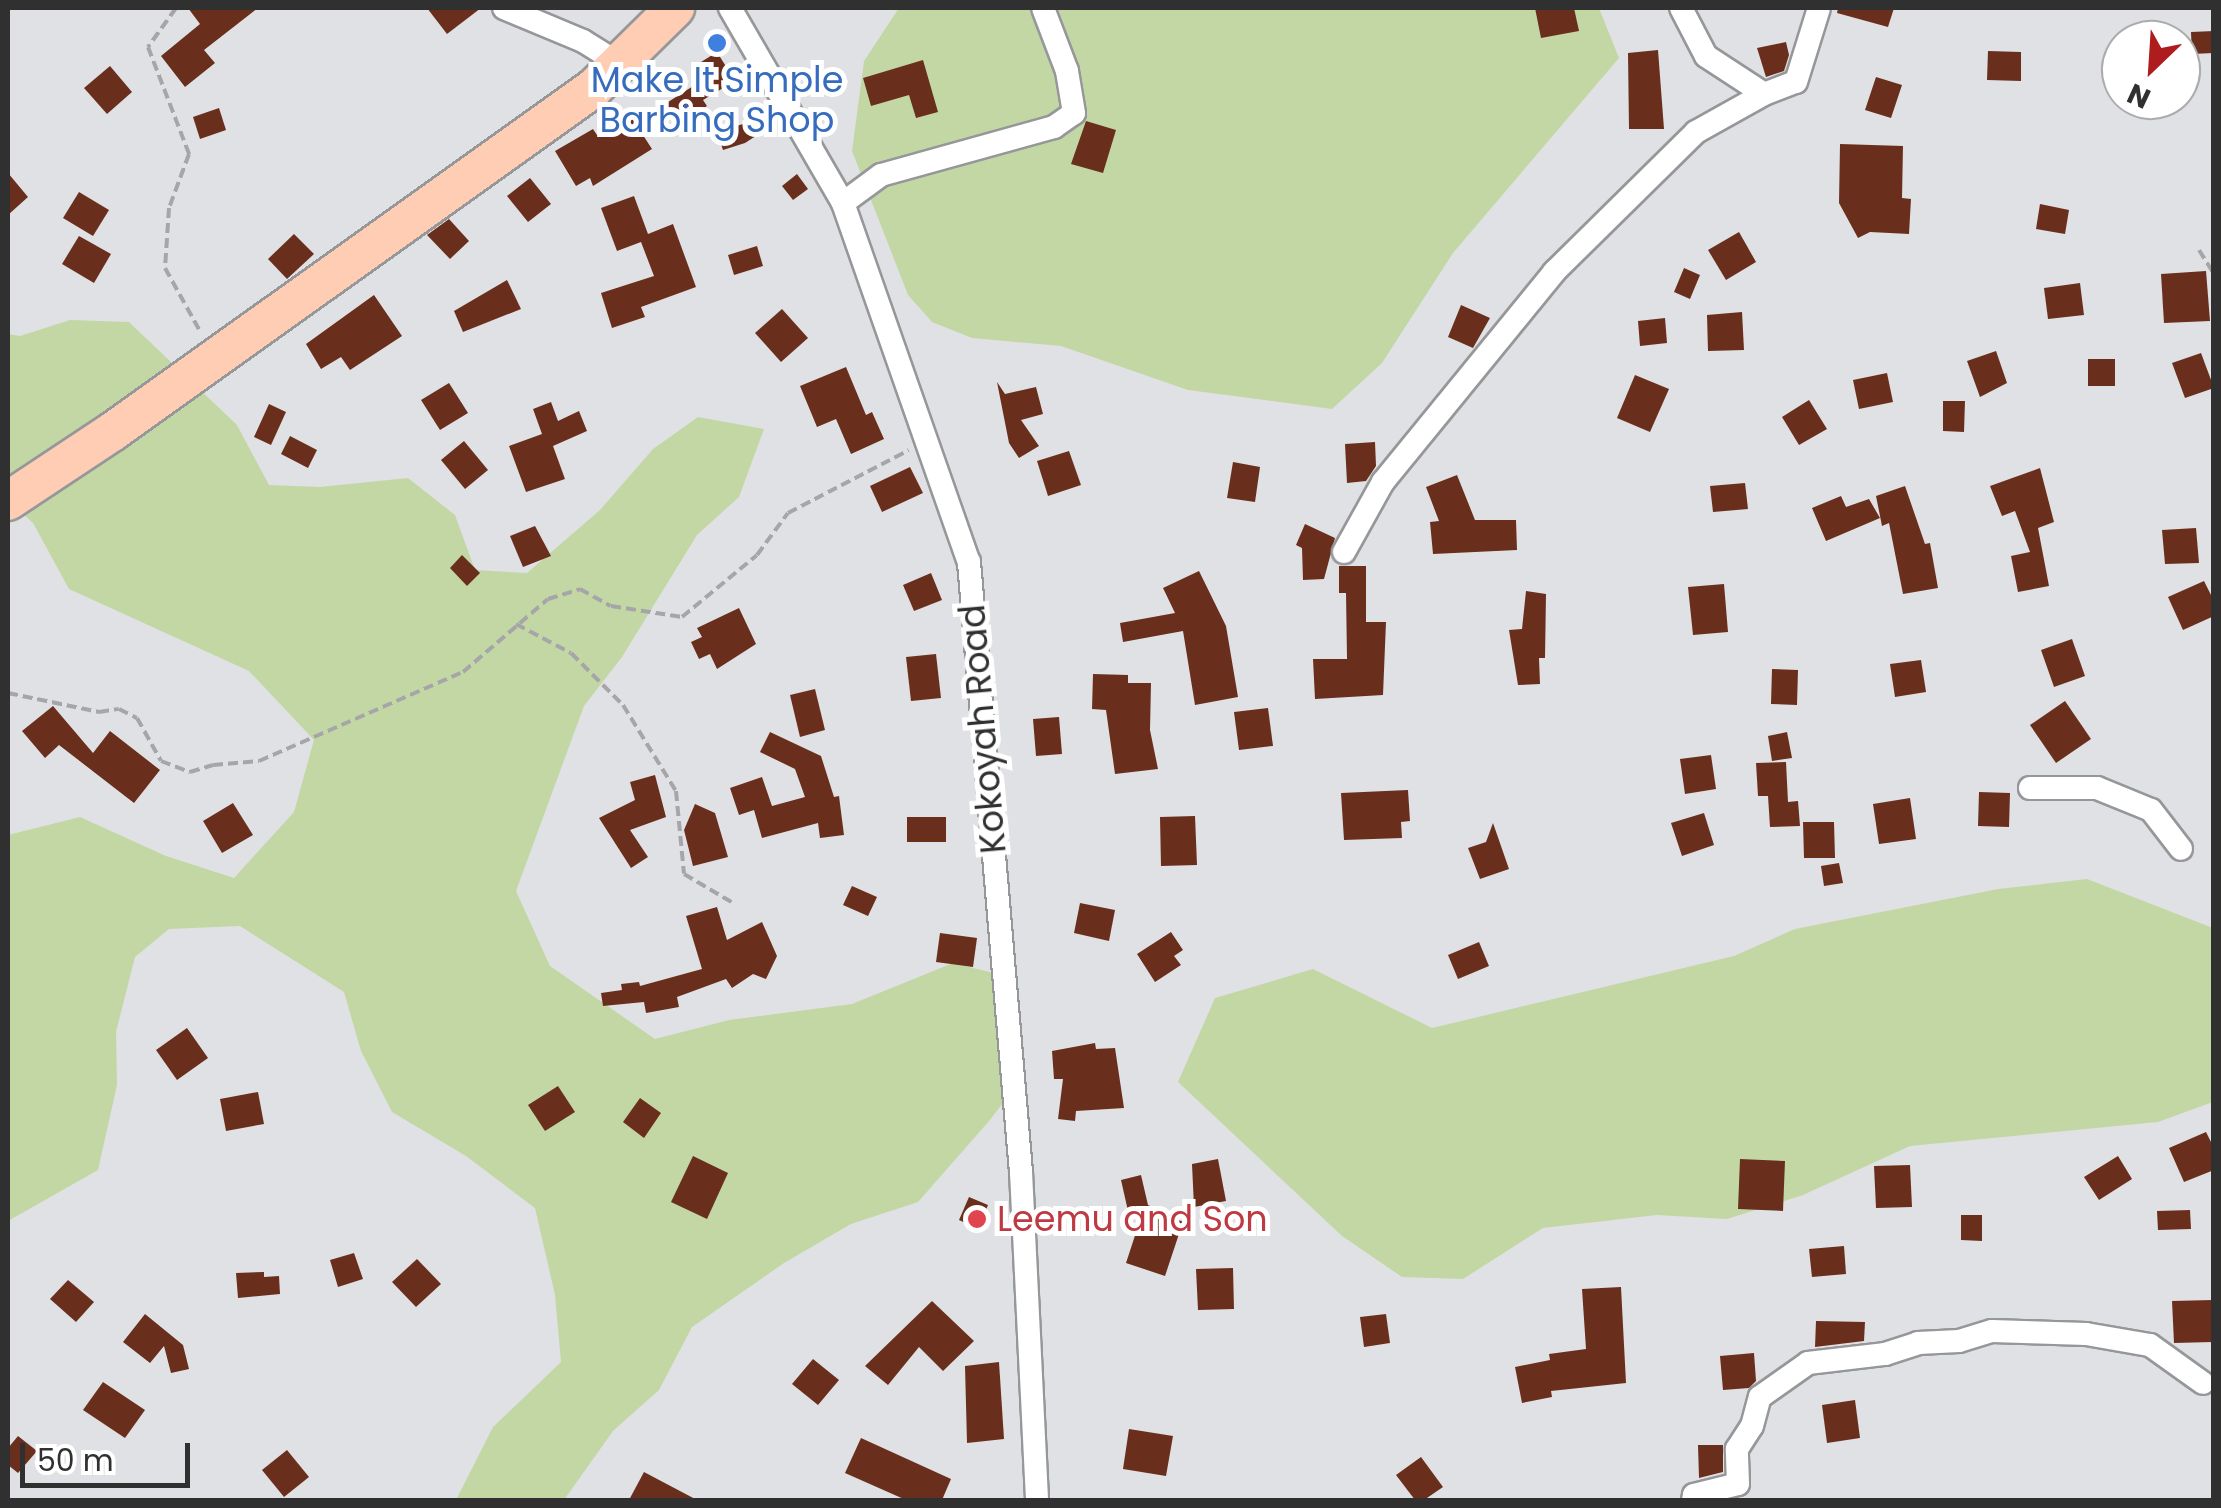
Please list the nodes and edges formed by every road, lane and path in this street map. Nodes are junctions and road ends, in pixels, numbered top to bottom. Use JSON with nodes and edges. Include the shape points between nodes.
{"nodes":[{"id":1,"x":176,"y":8,"type":"edge"},
{"id":2,"x":504,"y":8,"type":"edge"},
{"id":3,"x":676,"y":8,"type":"edge"},
{"id":4,"x":730,"y":8,"type":"edge"},
{"id":5,"x":1043,"y":8,"type":"edge"},
{"id":6,"x":1681,"y":8,"type":"edge"},
{"id":7,"x":1819,"y":8,"type":"edge"},
{"id":8,"x":620,"y":64,"type":"junction"},
{"id":9,"x":1764,"y":94,"type":"junction"},
{"id":10,"x":844,"y":203,"type":"junction"},
{"id":11,"x":2199,"y":250,"type":"dead end"},
{"id":12,"x":2214,"y":274,"type":"edge"},
{"id":13,"x":216,"y":359,"type":"junction"},
{"id":14,"x":909,"y":450,"type":"dead end"},
{"id":15,"x":8,"y":501,"type":"edge"},
{"id":16,"x":1344,"y":552,"type":"dead end"},
{"id":17,"x":516,"y":624,"type":"junction"},
{"id":18,"x":8,"y":693,"type":"edge"},
{"id":19,"x":2030,"y":788,"type":"dead end"},
{"id":20,"x":2181,"y":849,"type":"dead end"},
{"id":21,"x":734,"y":904,"type":"dead end"},
{"id":22,"x":2202,"y":1383,"type":"dead end"},
{"id":23,"x":1036,"y":1500,"type":"edge"},
{"id":24,"x":1693,"y":1500,"type":"edge"}],
"edges":[{"from":1,"to":13,"type":"path","via":[[148,47],[189,154],[169,208],[165,268]]},
{"from":2,"to":8,"type":"street"},
{"from":3,"to":8,"type":"main road"},
{"from":4,"to":10,"type":"street","name":"Kokoyah Road"},
{"from":5,"to":10,"type":"street","via":[[1067,70],[1074,113],[1054,128],[881,175]]},
{"from":6,"to":9,"type":"street","via":[[1706,56]]},
{"from":7,"to":9,"type":"street","via":[[1796,82]]},
{"from":8,"to":13,"type":"main road"},
{"from":9,"to":16,"type":"street","via":[[1696,132],[1554,272],[1383,482]]},
{"from":10,"to":23,"type":"street","name":"Kokoyah Road","via":[[969,562],[1021,1172]]},
{"from":11,"to":12,"type":"path"},
{"from":13,"to":15,"type":"main road"},
{"from":14,"to":17,"type":"path","via":[[788,513],[756,555],[682,617],[611,606],[580,589],[548,600]]},
{"from":17,"to":18,"type":"path","via":[[463,672],[369,715],[259,761],[190,772],[161,761],[137,718],[119,709],[100,712]]},
{"from":17,"to":21,"type":"path","via":[[571,653],[623,706],[676,791],[684,874]]},
{"from":19,"to":20,"type":"street","via":[[2096,788],[2151,810]]},
{"from":22,"to":24,"type":"street","via":[[2150,1346],[2086,1334],[1992,1331],[1808,1363],[1760,1397],[1737,1449],[1738,1484]]}]}
